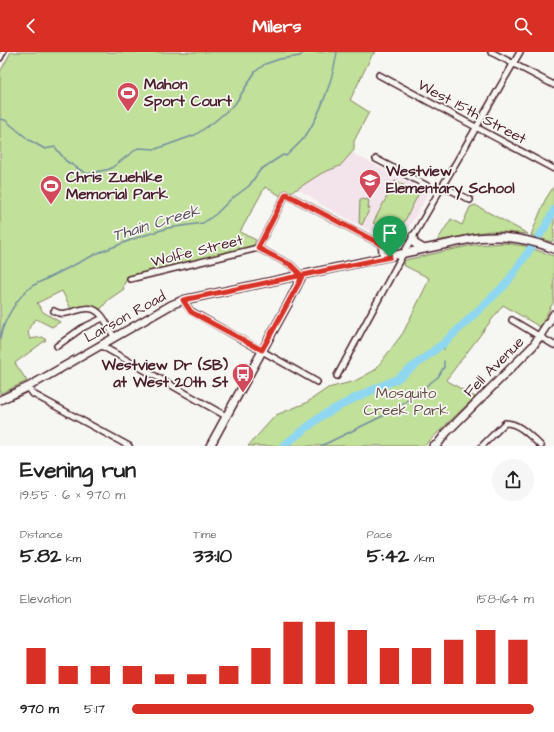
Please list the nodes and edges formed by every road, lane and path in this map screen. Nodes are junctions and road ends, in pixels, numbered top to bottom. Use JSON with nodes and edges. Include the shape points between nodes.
{"nodes":[{"id":1,"x":4,"y":52,"type":"edge"},
{"id":2,"x":491,"y":52,"type":"edge"},
{"id":3,"x":520,"y":52,"type":"edge"},
{"id":4,"x":0,"y":58,"type":"edge"},
{"id":5,"x":514,"y":63,"type":"junction"},
{"id":6,"x":379,"y":75,"type":"dead end"},
{"id":7,"x":554,"y":85,"type":"edge"},
{"id":8,"x":476,"y":128,"type":"junction"},
{"id":9,"x":376,"y":159,"type":"dead end"},
{"id":10,"x":554,"y":170,"type":"edge"},
{"id":11,"x":443,"y":186,"type":"junction"},
{"id":12,"x":439,"y":192,"type":"junction"},
{"id":13,"x":470,"y":200,"type":"dead end"},
{"id":14,"x":413,"y":236,"type":"junction"},
{"id":15,"x":258,"y":248,"type":"junction"},
{"id":16,"x":424,"y":249,"type":"junction"},
{"id":17,"x":554,"y":249,"type":"edge"},
{"id":18,"x":403,"y":254,"type":"junction"},
{"id":19,"x":386,"y":257,"type":"junction"},
{"id":20,"x":302,"y":276,"type":"junction"},
{"id":21,"x":130,"y":279,"type":"dead end"},
{"id":22,"x":183,"y":300,"type":"junction"},
{"id":23,"x":54,"y":311,"type":"dead end"},
{"id":24,"x":554,"y":314,"type":"edge"},
{"id":25,"x":103,"y":318,"type":"junction"},
{"id":26,"x":512,"y":320,"type":"dead end"},
{"id":27,"x":114,"y":337,"type":"junction"},
{"id":28,"x":540,"y":337,"type":"junction"},
{"id":29,"x":554,"y":345,"type":"edge"},
{"id":30,"x":57,"y":346,"type":"dead end"},
{"id":31,"x":100,"y":346,"type":"junction"},
{"id":32,"x":262,"y":350,"type":"junction"},
{"id":33,"x":337,"y":376,"type":"dead end"},
{"id":34,"x":317,"y":382,"type":"dead end"},
{"id":35,"x":28,"y":387,"type":"junction"},
{"id":36,"x":0,"y":400,"type":"edge"},
{"id":37,"x":226,"y":416,"type":"junction"},
{"id":38,"x":129,"y":446,"type":"edge"},
{"id":39,"x":210,"y":446,"type":"edge"},
{"id":40,"x":433,"y":446,"type":"edge"},
{"id":41,"x":482,"y":446,"type":"edge"},
{"id":42,"x":541,"y":446,"type":"edge"}],
"edges":[{"from":1,"to":4,"type":"street"},
{"from":2,"to":5,"type":"street"},
{"from":3,"to":5,"type":"street"},
{"from":5,"to":7,"type":"street"},
{"from":5,"to":8,"type":"street"},
{"from":6,"to":8,"type":"street","name":"West 15th Street"},
{"from":8,"to":10,"type":"street","name":"West 15th Street"},
{"from":8,"to":11,"type":"street"},
{"from":9,"to":12,"type":"street"},
{"from":11,"to":12,"type":"street"},
{"from":11,"to":13,"type":"street"},
{"from":12,"to":14,"type":"street"},
{"from":14,"to":16,"type":"street","via":[[414,243]]},
{"from":14,"to":18,"type":"street"},
{"from":15,"to":19,"type":"street","name":"Wolfe Street","via":[[286,194],[388,249]]},
{"from":15,"to":20,"type":"street","via":[[291,265]]},
{"from":15,"to":21,"type":"street","name":"Wolfe Street"},
{"from":16,"to":17,"type":"street","name":"Larson Road","via":[[491,236],[529,240]]},
{"from":16,"to":18,"type":"street","name":"Larson Road"},
{"from":18,"to":19,"type":"street","name":"Larson Road"},
{"from":18,"to":33,"type":"street"},
{"from":19,"to":20,"type":"street","name":"Larson Road"},
{"from":20,"to":22,"type":"street","name":"Larson Road"},
{"from":20,"to":32,"type":"street"},
{"from":22,"to":27,"type":"street","name":"Larson Road"},
{"from":22,"to":32,"type":"street","via":[[191,312]]},
{"from":23,"to":25,"type":"street","via":[[62,314],[90,308]]},
{"from":24,"to":28,"type":"street","name":"Fell Avenue"},
{"from":25,"to":27,"type":"street"},
{"from":25,"to":30,"type":"street","via":[[82,328]]},
{"from":26,"to":28,"type":"street"},
{"from":27,"to":31,"type":"street","name":"Larson Road"},
{"from":28,"to":29,"type":"street"},
{"from":28,"to":40,"type":"street","name":"Fell Avenue","via":[[437,445]]},
{"from":31,"to":35,"type":"street","name":"Larson Road"},
{"from":31,"to":37,"type":"street"},
{"from":32,"to":34,"type":"street"},
{"from":32,"to":37,"type":"street"},
{"from":35,"to":36,"type":"street","name":"Larson Road"},
{"from":35,"to":38,"type":"street","via":[[33,394]]},
{"from":37,"to":39,"type":"street"},
{"from":41,"to":42,"type":"street","via":[[505,423],[518,426]]}]}
